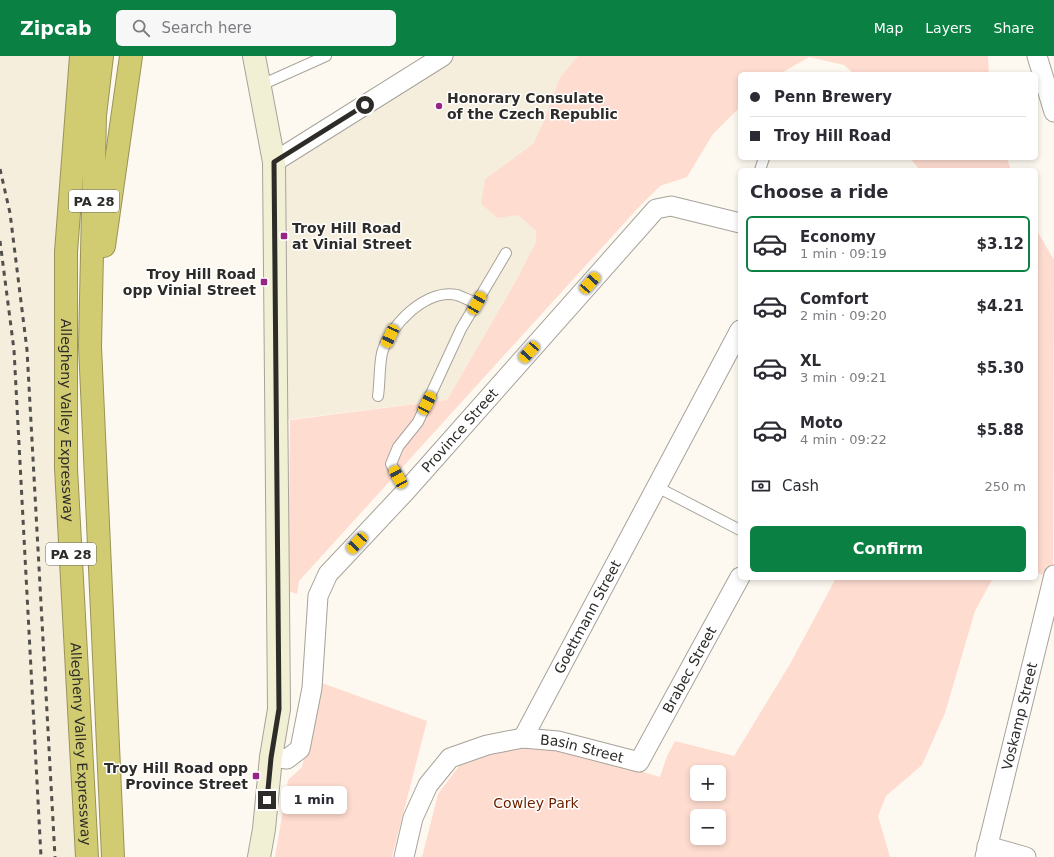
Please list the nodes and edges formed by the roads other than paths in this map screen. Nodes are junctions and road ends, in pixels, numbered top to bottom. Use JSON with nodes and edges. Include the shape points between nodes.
{"nodes":[{"id":1,"x":70,"y":56,"type":"edge"},
{"id":2,"x":80,"y":56,"type":"edge"},
{"id":3,"x":102,"y":56,"type":"edge"},
{"id":4,"x":131,"y":56,"type":"edge"},
{"id":5,"x":254,"y":56,"type":"edge"},
{"id":6,"x":326,"y":56,"type":"edge"},
{"id":7,"x":443,"y":56,"type":"edge"},
{"id":8,"x":1037,"y":56,"type":"edge"},
{"id":9,"x":259,"y":86,"type":"junction"},
{"id":10,"x":1054,"y":112,"type":"edge"},
{"id":11,"x":73,"y":143,"type":"junction"},
{"id":12,"x":274,"y":162,"type":"junction"},
{"id":13,"x":738,"y":223,"type":"edge"},
{"id":14,"x":506,"y":253,"type":"dead end"},
{"id":15,"x":477,"y":303,"type":"junction"},
{"id":16,"x":738,"y":334,"type":"edge"},
{"id":17,"x":90,"y":346,"type":"junction"},
{"id":18,"x":378,"y":396,"type":"dead end"},
{"id":19,"x":657,"y":487,"type":"junction"},
{"id":20,"x":406,"y":491,"type":"junction"},
{"id":21,"x":738,"y":529,"type":"edge"},
{"id":22,"x":1054,"y":575,"type":"edge"},
{"id":23,"x":738,"y":580,"type":"edge"},
{"id":24,"x":523,"y":738,"type":"junction"},
{"id":25,"x":271,"y":758,"type":"junction"},
{"id":26,"x":639,"y":762,"type":"joint"},
{"id":27,"x":986,"y":852,"type":"edge"},
{"id":28,"x":87,"y":857,"type":"edge"},
{"id":29,"x":113,"y":857,"type":"edge"},
{"id":30,"x":259,"y":857,"type":"edge"},
{"id":31,"x":404,"y":857,"type":"edge"},
{"id":32,"x":1026,"y":857,"type":"edge"}],
"edges":[{"from":1,"to":11,"type":"highway"},
{"from":2,"to":11,"type":"highway","name":"Allegheny Valley Expressway","number":"PA 28"},
{"from":3,"to":17,"type":"highway","name":"Allegheny Valley Expressway","number":"PA 28","via":[[95,116]]},
{"from":4,"to":17,"type":"highway"},
{"from":5,"to":9,"type":"street"},
{"from":6,"to":9,"type":"lane"},
{"from":7,"to":12,"type":"street"},
{"from":8,"to":10,"type":"street"},
{"from":9,"to":12,"type":"street"},
{"from":11,"to":28,"type":"highway","name":"Allegheny Valley Expressway","number":"PA 28","via":[[66,252],[66,468]]},
{"from":12,"to":25,"type":"street","via":[[279,709]]},
{"from":13,"to":20,"type":"street","name":"Province Street","via":[[671,206],[656,209]]},
{"from":14,"to":15,"type":"lane"},
{"from":15,"to":18,"type":"lane","via":[[456,295],[440,296],[424,301],[411,310],[390,336],[382,353]]},
{"from":15,"to":20,"type":"lane","via":[[418,422],[398,448],[391,464]]},
{"from":16,"to":19,"type":"street","name":"Goettmann Street"},
{"from":17,"to":29,"type":"highway","name":"Allegheny Valley Expressway","number":"PA 28"},
{"from":19,"to":21,"type":"lane"},
{"from":19,"to":24,"type":"street","name":"Goettmann Street"},
{"from":20,"to":25,"type":"street","name":"Province Street","via":[[328,574],[318,596],[312,688],[300,750],[287,760]]},
{"from":22,"to":27,"type":"street","name":"Voskamp Street"},
{"from":23,"to":26,"type":"street","name":"Brabec Street"},
{"from":24,"to":26,"type":"street","name":"Basin Street","via":[[558,741]]},
{"from":24,"to":31,"type":"street","via":[[487,745],[450,758],[428,785],[413,818]]},
{"from":25,"to":30,"type":"street"},
{"from":27,"to":32,"type":"street"}]}
